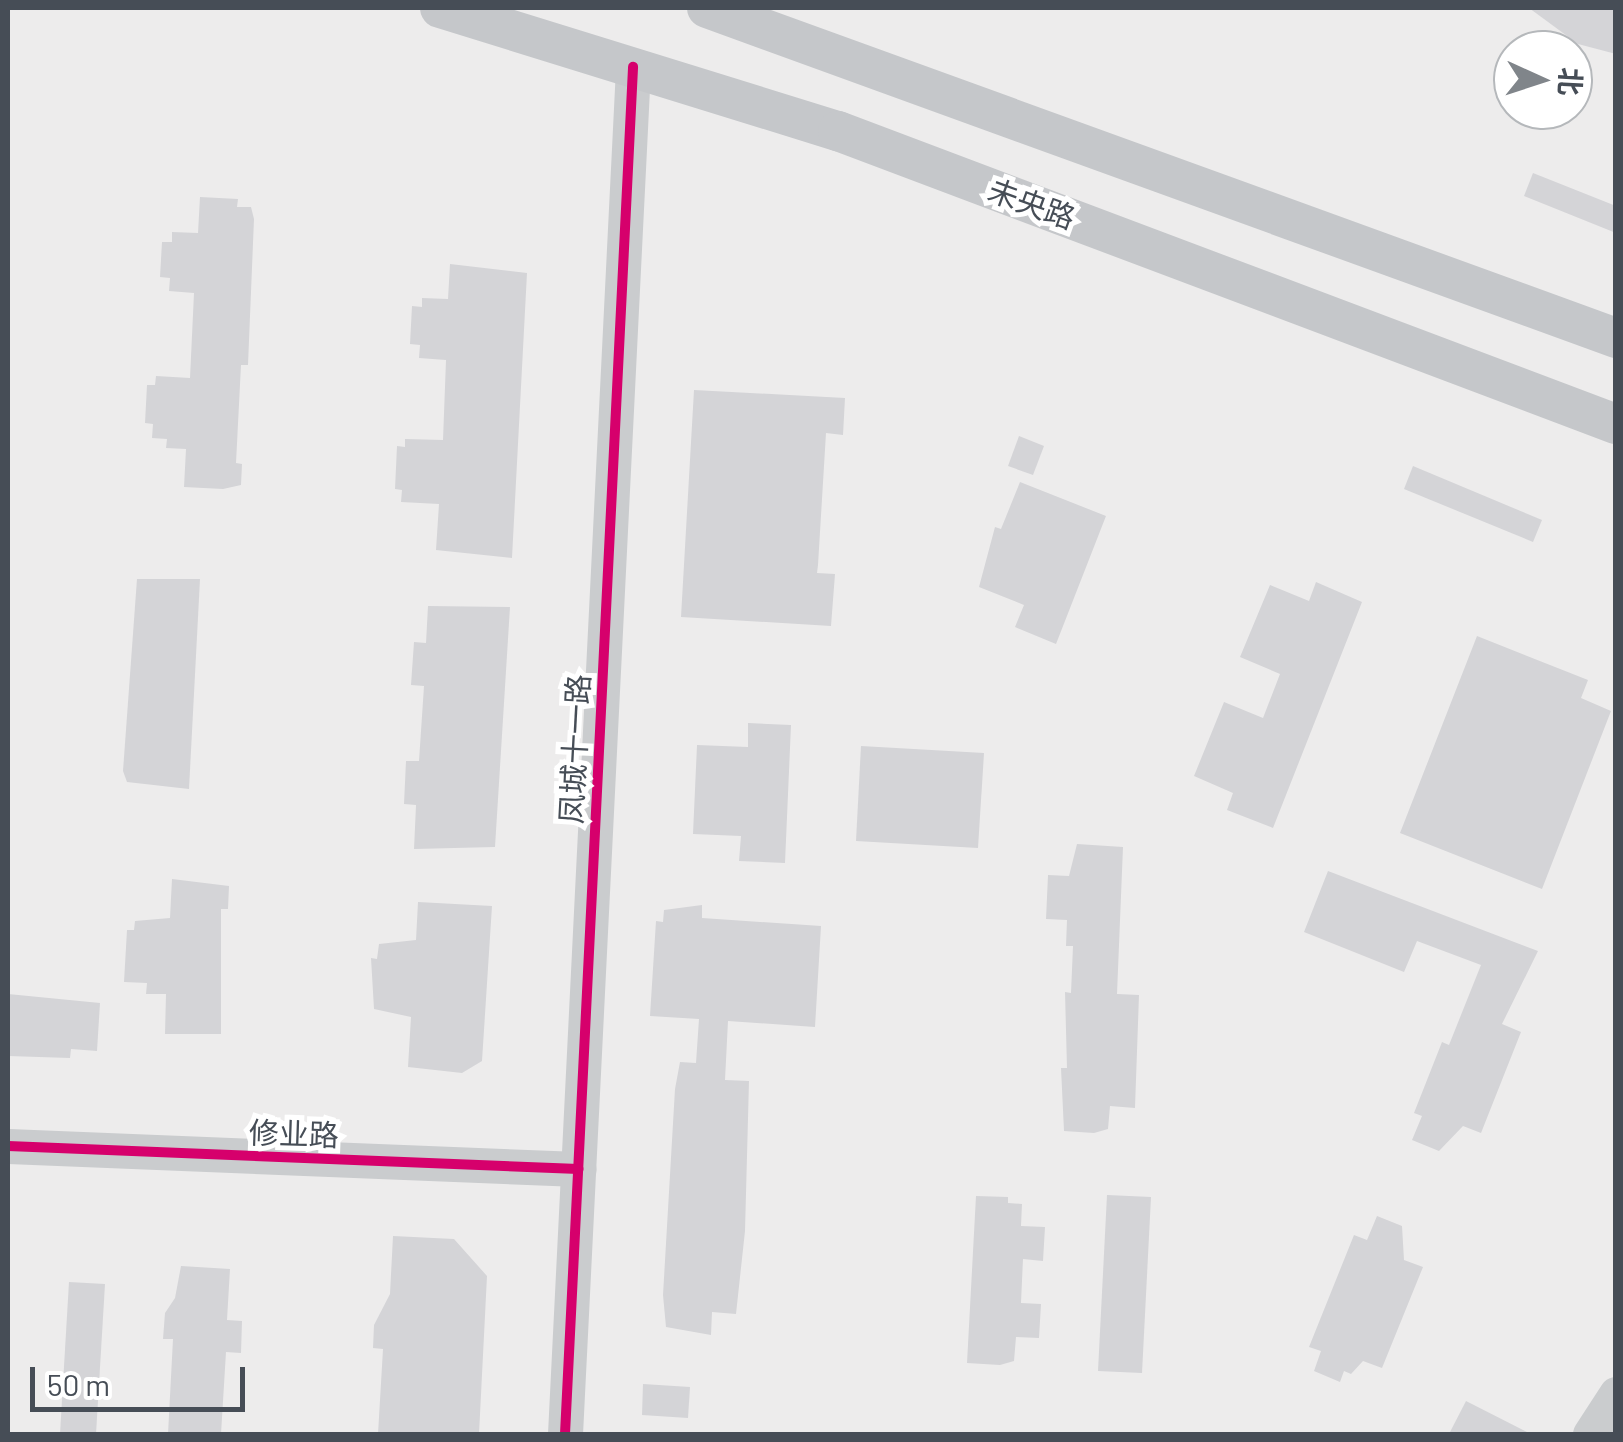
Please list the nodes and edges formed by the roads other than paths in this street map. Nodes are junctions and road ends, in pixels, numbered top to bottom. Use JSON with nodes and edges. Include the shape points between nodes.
{"nodes":[{"id":1,"x":440,"y":8,"type":"edge"},
{"id":2,"x":707,"y":8,"type":"edge"},
{"id":3,"x":633,"y":67,"type":"junction"},
{"id":4,"x":1616,"y":338,"type":"edge"},
{"id":5,"x":1616,"y":424,"type":"edge"},
{"id":6,"x":8,"y":1146,"type":"edge"},
{"id":7,"x":579,"y":1169,"type":"junction"},
{"id":8,"x":1616,"y":1394,"type":"edge"},
{"id":9,"x":566,"y":1434,"type":"edge"},
{"id":10,"x":1590,"y":1434,"type":"edge"}],
"edges":[{"from":1,"to":3,"type":"main road","name":"未央路"},
{"from":2,"to":4,"type":"main road"},
{"from":3,"to":5,"type":"main road","name":"未央路","via":[[838,130]]},
{"from":3,"to":7,"type":"street","name":"凤城十一路"},
{"from":6,"to":7,"type":"street","name":"修业路"},
{"from":7,"to":9,"type":"street","name":"凤城十一路"},
{"from":8,"to":10,"type":"street"}]}
